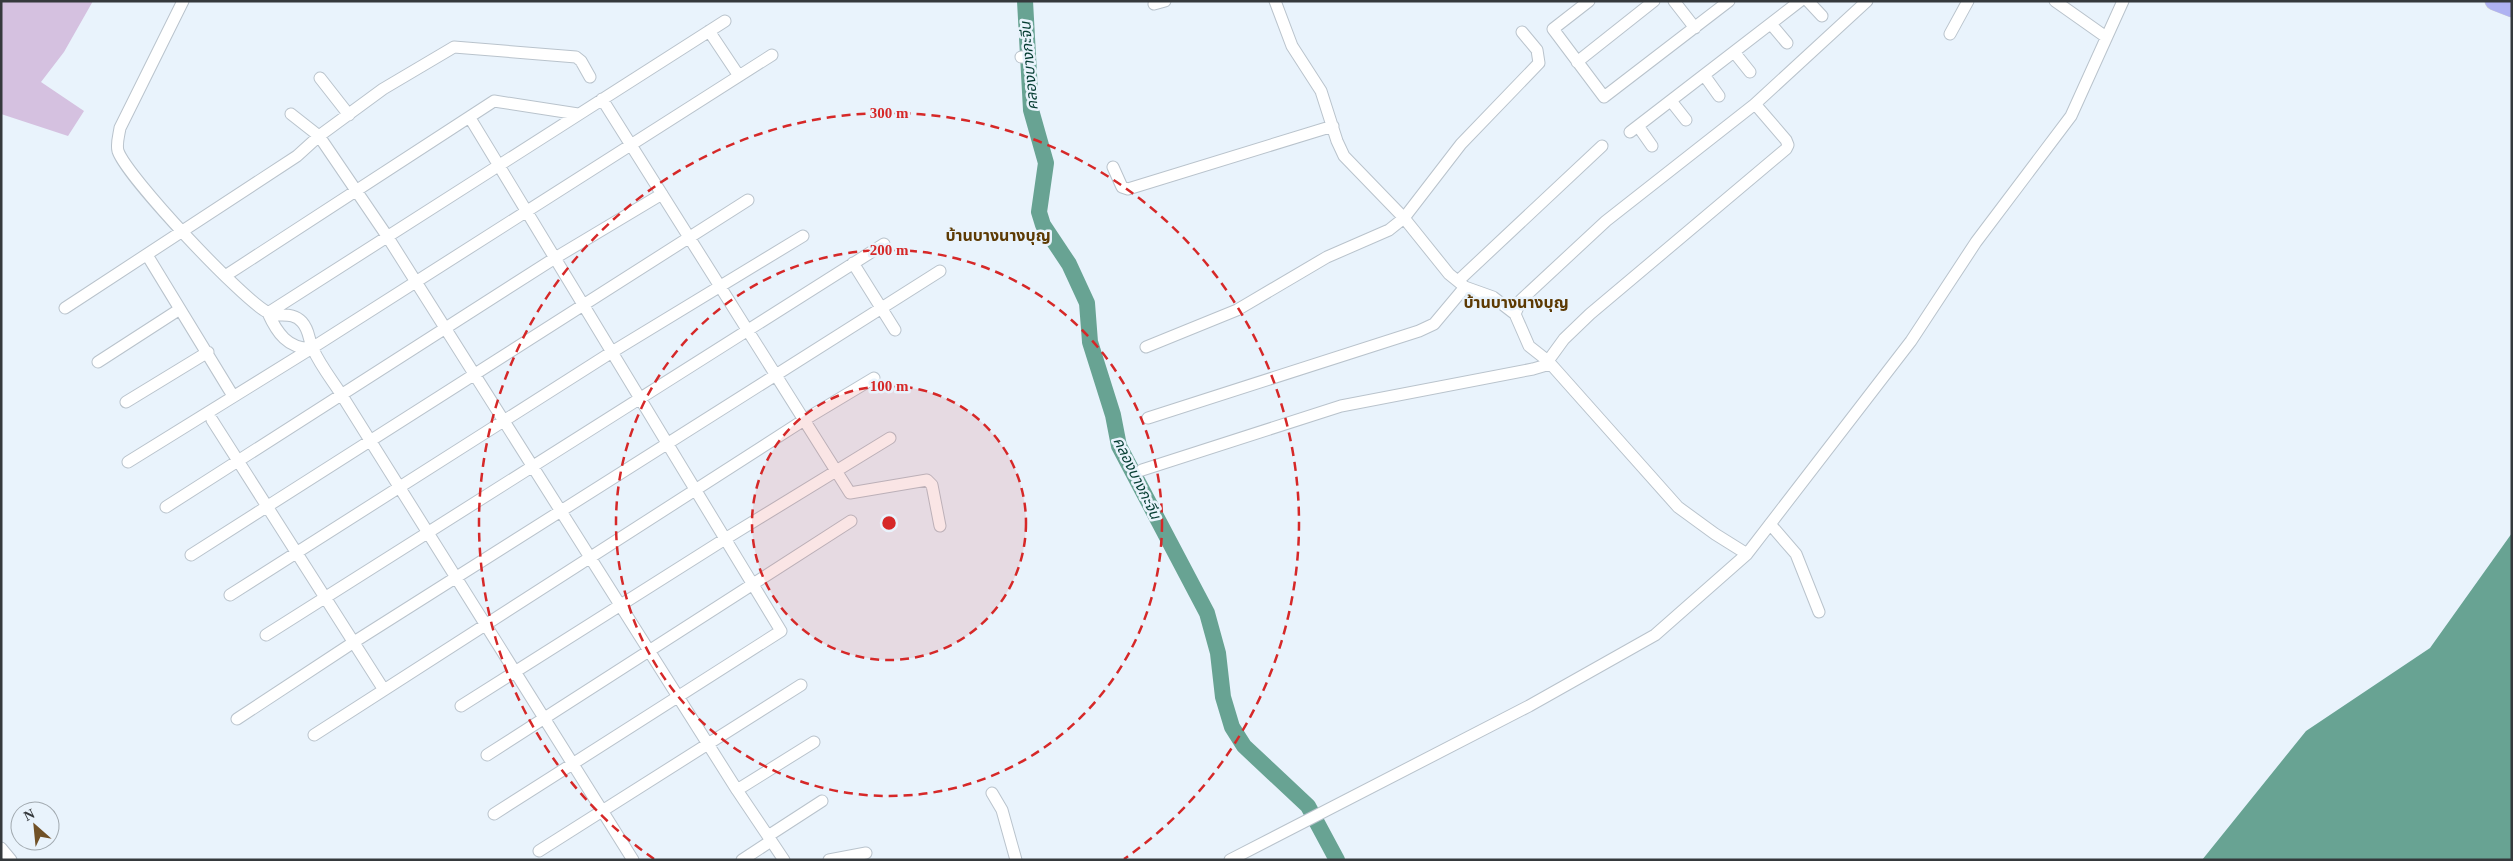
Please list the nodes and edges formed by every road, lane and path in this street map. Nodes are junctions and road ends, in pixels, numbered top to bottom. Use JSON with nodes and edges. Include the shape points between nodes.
{"nodes":[{"id":1,"x":183,"y":1,"type":"edge"},
{"id":2,"x":1275,"y":1,"type":"edge"},
{"id":3,"x":1589,"y":1,"type":"edge"},
{"id":4,"x":1654,"y":1,"type":"edge"},
{"id":5,"x":1674,"y":1,"type":"edge"},
{"id":6,"x":1729,"y":1,"type":"edge"},
{"id":7,"x":1800,"y":1,"type":"edge"},
{"id":8,"x":1808,"y":1,"type":"edge"},
{"id":9,"x":1867,"y":1,"type":"edge"},
{"id":10,"x":1968,"y":1,"type":"edge"},
{"id":11,"x":2055,"y":1,"type":"edge"},
{"id":12,"x":2123,"y":1,"type":"edge"},
{"id":13,"x":2494,"y":1,"type":"edge"},
{"id":14,"x":2512,"y":8,"type":"edge"},
{"id":15,"x":1822,"y":16,"type":"dead end"},
{"id":16,"x":725,"y":21,"type":"dead end"},
{"id":17,"x":1771,"y":24,"type":"junction"},
{"id":18,"x":1695,"y":28,"type":"junction"},
{"id":19,"x":710,"y":31,"type":"junction"},
{"id":20,"x":1522,"y":32,"type":"dead end"},
{"id":21,"x":1950,"y":34,"type":"dead end"},
{"id":22,"x":2106,"y":38,"type":"junction"},
{"id":23,"x":1787,"y":43,"type":"dead end"},
{"id":24,"x":1734,"y":52,"type":"junction"},
{"id":25,"x":772,"y":55,"type":"dead end"},
{"id":26,"x":1577,"y":62,"type":"junction"},
{"id":27,"x":1750,"y":72,"type":"dead end"},
{"id":28,"x":739,"y":76,"type":"junction"},
{"id":29,"x":1704,"y":76,"type":"junction"},
{"id":30,"x":590,"y":77,"type":"dead end"},
{"id":31,"x":320,"y":78,"type":"dead end"},
{"id":32,"x":1719,"y":96,"type":"dead end"},
{"id":33,"x":602,"y":99,"type":"junction"},
{"id":34,"x":1671,"y":101,"type":"junction"},
{"id":35,"x":1755,"y":104,"type":"junction"},
{"id":36,"x":291,"y":114,"type":"dead end"},
{"id":37,"x":578,"y":114,"type":"junction"},
{"id":38,"x":349,"y":115,"type":"junction"},
{"id":39,"x":470,"y":118,"type":"junction"},
{"id":40,"x":1686,"y":120,"type":"dead end"},
{"id":41,"x":1333,"y":126,"type":"junction"},
{"id":42,"x":319,"y":136,"type":"junction"},
{"id":43,"x":631,"y":144,"type":"junction"},
{"id":44,"x":1602,"y":146,"type":"dead end"},
{"id":45,"x":1652,"y":146,"type":"dead end"},
{"id":46,"x":498,"y":164,"type":"junction"},
{"id":47,"x":1113,"y":167,"type":"dead end"},
{"id":48,"x":356,"y":191,"type":"junction"},
{"id":49,"x":662,"y":194,"type":"junction"},
{"id":50,"x":748,"y":200,"type":"dead end"},
{"id":51,"x":527,"y":212,"type":"junction"},
{"id":52,"x":1404,"y":218,"type":"junction"},
{"id":53,"x":182,"y":230,"type":"junction"},
{"id":54,"x":387,"y":236,"type":"junction"},
{"id":55,"x":803,"y":236,"type":"dead end"},
{"id":56,"x":688,"y":237,"type":"junction"},
{"id":57,"x":884,"y":244,"type":"dead end"},
{"id":58,"x":147,"y":255,"type":"junction"},
{"id":59,"x":555,"y":258,"type":"junction"},
{"id":60,"x":853,"y":263,"type":"junction"},
{"id":61,"x":940,"y":270,"type":"dead end"},
{"id":62,"x":225,"y":276,"type":"junction"},
{"id":63,"x":415,"y":281,"type":"junction"},
{"id":64,"x":1462,"y":284,"type":"junction"},
{"id":65,"x":720,"y":286,"type":"junction"},
{"id":66,"x":583,"y":305,"type":"junction"},
{"id":67,"x":881,"y":307,"type":"junction"},
{"id":68,"x":66,"y":308,"type":"dead end"},
{"id":69,"x":180,"y":309,"type":"junction"},
{"id":70,"x":268,"y":313,"type":"junction"},
{"id":71,"x":1515,"y":314,"type":"junction"},
{"id":72,"x":444,"y":328,"type":"junction"},
{"id":73,"x":747,"y":330,"type":"junction"},
{"id":74,"x":895,"y":330,"type":"dead end"},
{"id":75,"x":1146,"y":347,"type":"dead end"},
{"id":76,"x":312,"y":348,"type":"junction"},
{"id":77,"x":208,"y":352,"type":"junction"},
{"id":78,"x":612,"y":352,"type":"junction"},
{"id":79,"x":98,"y":362,"type":"dead end"},
{"id":80,"x":1549,"y":362,"type":"junction"},
{"id":81,"x":473,"y":374,"type":"junction"},
{"id":82,"x":776,"y":375,"type":"junction"},
{"id":83,"x":874,"y":378,"type":"dead end"},
{"id":84,"x":340,"y":394,"type":"junction"},
{"id":85,"x":233,"y":396,"type":"junction"},
{"id":86,"x":640,"y":399,"type":"junction"},
{"id":87,"x":126,"y":402,"type":"dead end"},
{"id":88,"x":1148,"y":418,"type":"dead end"},
{"id":89,"x":212,"y":420,"type":"dead end"},
{"id":90,"x":804,"y":420,"type":"junction"},
{"id":91,"x":502,"y":421,"type":"junction"},
{"id":92,"x":890,"y":438,"type":"dead end"},
{"id":93,"x":369,"y":441,"type":"junction"},
{"id":94,"x":668,"y":445,"type":"junction"},
{"id":95,"x":238,"y":460,"type":"junction"},
{"id":96,"x":128,"y":462,"type":"dead end"},
{"id":97,"x":532,"y":467,"type":"junction"},
{"id":98,"x":1142,"y":470,"type":"dead end"},
{"id":99,"x":836,"y":471,"type":"junction"},
{"id":100,"x":398,"y":486,"type":"junction"},
{"id":101,"x":696,"y":491,"type":"junction"},
{"id":102,"x":267,"y":505,"type":"junction"},
{"id":103,"x":166,"y":506,"type":"dead end"},
{"id":104,"x":561,"y":512,"type":"junction"},
{"id":105,"x":852,"y":520,"type":"dead end"},
{"id":106,"x":1770,"y":524,"type":"junction"},
{"id":107,"x":940,"y":526,"type":"dead end"},
{"id":108,"x":426,"y":533,"type":"junction"},
{"id":109,"x":725,"y":539,"type":"junction"},
{"id":110,"x":297,"y":552,"type":"junction"},
{"id":111,"x":191,"y":554,"type":"dead end"},
{"id":112,"x":1747,"y":554,"type":"junction"},
{"id":113,"x":590,"y":558,"type":"junction"},
{"id":114,"x":455,"y":579,"type":"junction"},
{"id":115,"x":753,"y":586,"type":"junction"},
{"id":116,"x":230,"y":595,"type":"dead end"},
{"id":117,"x":325,"y":597,"type":"junction"},
{"id":118,"x":619,"y":605,"type":"junction"},
{"id":119,"x":1819,"y":612,"type":"dead end"},
{"id":120,"x":485,"y":626,"type":"junction"},
{"id":121,"x":266,"y":635,"type":"dead end"},
{"id":122,"x":354,"y":642,"type":"junction"},
{"id":123,"x":649,"y":652,"type":"junction"},
{"id":124,"x":515,"y":672,"type":"junction"},
{"id":125,"x":801,"y":685,"type":"dead end"},
{"id":126,"x":384,"y":690,"type":"junction"},
{"id":127,"x":678,"y":698,"type":"junction"},
{"id":128,"x":462,"y":706,"type":"dead end"},
{"id":129,"x":545,"y":718,"type":"junction"},
{"id":130,"x":237,"y":719,"type":"dead end"},
{"id":131,"x":314,"y":735,"type":"dead end"},
{"id":132,"x":814,"y":742,"type":"dead end"},
{"id":133,"x":708,"y":744,"type":"junction"},
{"id":134,"x":487,"y":755,"type":"dead end"},
{"id":135,"x":573,"y":766,"type":"junction"},
{"id":136,"x":737,"y":790,"type":"junction"},
{"id":137,"x":992,"y":793,"type":"dead end"},
{"id":138,"x":822,"y":801,"type":"dead end"},
{"id":139,"x":602,"y":811,"type":"junction"},
{"id":140,"x":494,"y":814,"type":"dead end"},
{"id":141,"x":770,"y":838,"type":"junction"},
{"id":142,"x":1,"y":848,"type":"edge"},
{"id":143,"x":539,"y":851,"type":"dead end"},
{"id":144,"x":866,"y":853,"type":"dead end"},
{"id":145,"x":627,"y":857,"type":"edge"},
{"id":146,"x":11,"y":860,"type":"edge"},
{"id":147,"x":742,"y":860,"type":"edge"},
{"id":148,"x":784,"y":860,"type":"edge"},
{"id":149,"x":829,"y":860,"type":"edge"},
{"id":150,"x":1016,"y":860,"type":"edge"},
{"id":151,"x":1230,"y":860,"type":"edge"}],
"edges":[{"from":1,"to":53,"type":"street","via":[[120,128],[118,150],[137,179]]},
{"from":2,"to":41,"type":"street","via":[[1292,46],[1321,91]]},
{"from":3,"to":26,"type":"street","via":[[1552,29]]},
{"from":4,"to":26,"type":"street"},
{"from":5,"to":18,"type":"street"},
{"from":6,"to":18,"type":"street"},
{"from":7,"to":17,"type":"street"},
{"from":8,"to":15,"type":"street"},
{"from":9,"to":35,"type":"street"},
{"from":10,"to":21,"type":"street"},
{"from":11,"to":22,"type":"street"},
{"from":12,"to":22,"type":"street"},
{"from":13,"to":14,"type":"main road"},
{"from":16,"to":19,"type":"street"},
{"from":17,"to":23,"type":"street"},
{"from":17,"to":24,"type":"street"},
{"from":18,"to":26,"type":"street","via":[[1604,97]]},
{"from":19,"to":28,"type":"street"},
{"from":19,"to":33,"type":"street"},
{"from":20,"to":52,"type":"street","via":[[1537,50],[1539,63],[1461,144]]},
{"from":22,"to":106,"type":"street","via":[[2071,116],[1981,236],[1911,341]]},
{"from":24,"to":27,"type":"street"},
{"from":24,"to":29,"type":"street"},
{"from":25,"to":28,"type":"street"},
{"from":28,"to":43,"type":"street"},
{"from":29,"to":32,"type":"street"},
{"from":29,"to":34,"type":"street"},
{"from":30,"to":38,"type":"street","via":[[576,57],[454,47],[384,89]]},
{"from":31,"to":38,"type":"street"},
{"from":33,"to":37,"type":"street"},
{"from":33,"to":43,"type":"street"},
{"from":34,"to":40,"type":"street"},
{"from":34,"to":45,"type":"street","via":[[1634,129]]},
{"from":35,"to":71,"type":"street","via":[[1606,221],[1521,300]]},
{"from":35,"to":80,"type":"street","via":[[1786,140],[1786,149],[1590,314],[1564,339]]},
{"from":36,"to":42,"type":"street"},
{"from":37,"to":39,"type":"street","via":[[498,100]]},
{"from":37,"to":46,"type":"street"},
{"from":38,"to":42,"type":"street"},
{"from":39,"to":46,"type":"street"},
{"from":39,"to":48,"type":"street"},
{"from":41,"to":47,"type":"street","via":[[1128,189],[1122,187]]},
{"from":41,"to":52,"type":"street","via":[[1336,142],[1344,156]]},
{"from":42,"to":48,"type":"street"},
{"from":42,"to":53,"type":"street","via":[[297,156]]},
{"from":43,"to":49,"type":"street"},
{"from":43,"to":51,"type":"street"},
{"from":44,"to":64,"type":"street"},
{"from":46,"to":51,"type":"street"},
{"from":46,"to":54,"type":"street"},
{"from":48,"to":54,"type":"street"},
{"from":48,"to":62,"type":"street"},
{"from":49,"to":56,"type":"street"},
{"from":49,"to":59,"type":"street"},
{"from":50,"to":56,"type":"street"},
{"from":51,"to":59,"type":"street"},
{"from":51,"to":63,"type":"street"},
{"from":52,"to":64,"type":"street","via":[[1449,274]]},
{"from":52,"to":75,"type":"street","via":[[1389,230],[1328,257],[1237,310]]},
{"from":53,"to":58,"type":"street"},
{"from":53,"to":62,"type":"street"},
{"from":54,"to":63,"type":"street"},
{"from":54,"to":70,"type":"street"},
{"from":55,"to":65,"type":"street"},
{"from":56,"to":65,"type":"street"},
{"from":56,"to":66,"type":"street"},
{"from":57,"to":60,"type":"street"},
{"from":58,"to":68,"type":"street"},
{"from":58,"to":69,"type":"street"},
{"from":59,"to":66,"type":"street"},
{"from":59,"to":72,"type":"street"},
{"from":60,"to":67,"type":"street"},
{"from":60,"to":73,"type":"street"},
{"from":61,"to":67,"type":"street"},
{"from":62,"to":70,"type":"street"},
{"from":63,"to":72,"type":"street"},
{"from":63,"to":76,"type":"street"},
{"from":64,"to":71,"type":"street","via":[[1493,297]]},
{"from":64,"to":88,"type":"street","via":[[1434,324],[1419,331]]},
{"from":65,"to":73,"type":"street"},
{"from":65,"to":78,"type":"street"},
{"from":66,"to":78,"type":"street"},
{"from":66,"to":81,"type":"street"},
{"from":67,"to":74,"type":"street"},
{"from":67,"to":82,"type":"street"},
{"from":69,"to":77,"type":"street"},
{"from":69,"to":79,"type":"street"},
{"from":70,"to":76,"type":"street","via":[[282,337],[300,348]]},
{"from":70,"to":76,"type":"street","via":[[291,314],[301,321],[310,332]]},
{"from":71,"to":80,"type":"street","via":[[1529,346]]},
{"from":72,"to":81,"type":"street"},
{"from":72,"to":84,"type":"street"},
{"from":73,"to":82,"type":"street"},
{"from":73,"to":86,"type":"street"},
{"from":76,"to":84,"type":"street"},
{"from":76,"to":85,"type":"street"},
{"from":77,"to":85,"type":"street"},
{"from":77,"to":87,"type":"street"},
{"from":78,"to":86,"type":"street"},
{"from":78,"to":91,"type":"street"},
{"from":80,"to":98,"type":"street","via":[[1524,371],[1341,406]]},
{"from":80,"to":112,"type":"street","via":[[1678,507]]},
{"from":81,"to":91,"type":"street"},
{"from":81,"to":93,"type":"street"},
{"from":82,"to":90,"type":"street"},
{"from":82,"to":94,"type":"street"},
{"from":83,"to":90,"type":"street"},
{"from":84,"to":93,"type":"street"},
{"from":84,"to":95,"type":"street"},
{"from":85,"to":96,"type":"street"},
{"from":86,"to":94,"type":"street"},
{"from":86,"to":97,"type":"street"},
{"from":89,"to":95,"type":"street"},
{"from":90,"to":99,"type":"street"},
{"from":90,"to":101,"type":"street"},
{"from":91,"to":97,"type":"street"},
{"from":91,"to":100,"type":"street"},
{"from":92,"to":99,"type":"street"},
{"from":93,"to":100,"type":"street"},
{"from":93,"to":102,"type":"street"},
{"from":94,"to":101,"type":"street"},
{"from":94,"to":104,"type":"street"},
{"from":95,"to":102,"type":"street"},
{"from":95,"to":103,"type":"street"},
{"from":97,"to":104,"type":"street"},
{"from":97,"to":108,"type":"street"},
{"from":99,"to":107,"type":"street","via":[[850,493],[927,480],[932,485]]},
{"from":99,"to":109,"type":"street"},
{"from":100,"to":108,"type":"street"},
{"from":100,"to":110,"type":"street"},
{"from":101,"to":109,"type":"street"},
{"from":101,"to":113,"type":"street"},
{"from":102,"to":110,"type":"street"},
{"from":102,"to":111,"type":"street"},
{"from":104,"to":113,"type":"street"},
{"from":104,"to":114,"type":"street"},
{"from":105,"to":115,"type":"street"},
{"from":106,"to":112,"type":"street"},
{"from":106,"to":119,"type":"street","via":[[1796,554]]},
{"from":108,"to":114,"type":"street"},
{"from":108,"to":117,"type":"street"},
{"from":109,"to":115,"type":"street"},
{"from":109,"to":118,"type":"street"},
{"from":110,"to":116,"type":"street"},
{"from":110,"to":117,"type":"street"},
{"from":112,"to":151,"type":"street","via":[[1655,635],[1529,706]]},
{"from":113,"to":118,"type":"street"},
{"from":113,"to":120,"type":"street"},
{"from":114,"to":120,"type":"street"},
{"from":114,"to":122,"type":"street"},
{"from":115,"to":123,"type":"street"},
{"from":115,"to":127,"type":"street","via":[[781,631]]},
{"from":117,"to":121,"type":"street"},
{"from":117,"to":122,"type":"street"},
{"from":118,"to":123,"type":"street"},
{"from":118,"to":124,"type":"street"},
{"from":120,"to":124,"type":"street"},
{"from":120,"to":126,"type":"street"},
{"from":122,"to":126,"type":"street"},
{"from":122,"to":130,"type":"street"},
{"from":123,"to":127,"type":"street"},
{"from":123,"to":129,"type":"street"},
{"from":124,"to":128,"type":"street"},
{"from":124,"to":129,"type":"street"},
{"from":125,"to":133,"type":"street"},
{"from":126,"to":131,"type":"street"},
{"from":127,"to":133,"type":"street"},
{"from":127,"to":135,"type":"street"},
{"from":129,"to":134,"type":"street"},
{"from":129,"to":135,"type":"street"},
{"from":132,"to":136,"type":"street"},
{"from":133,"to":136,"type":"street"},
{"from":133,"to":139,"type":"street"},
{"from":135,"to":139,"type":"street"},
{"from":135,"to":140,"type":"street"},
{"from":136,"to":141,"type":"street"},
{"from":137,"to":150,"type":"street","via":[[1002,810]]},
{"from":138,"to":141,"type":"street"},
{"from":139,"to":143,"type":"street"},
{"from":139,"to":145,"type":"street"},
{"from":141,"to":147,"type":"street"},
{"from":141,"to":148,"type":"street"},
{"from":142,"to":146,"type":"street"},
{"from":144,"to":149,"type":"street"}]}
